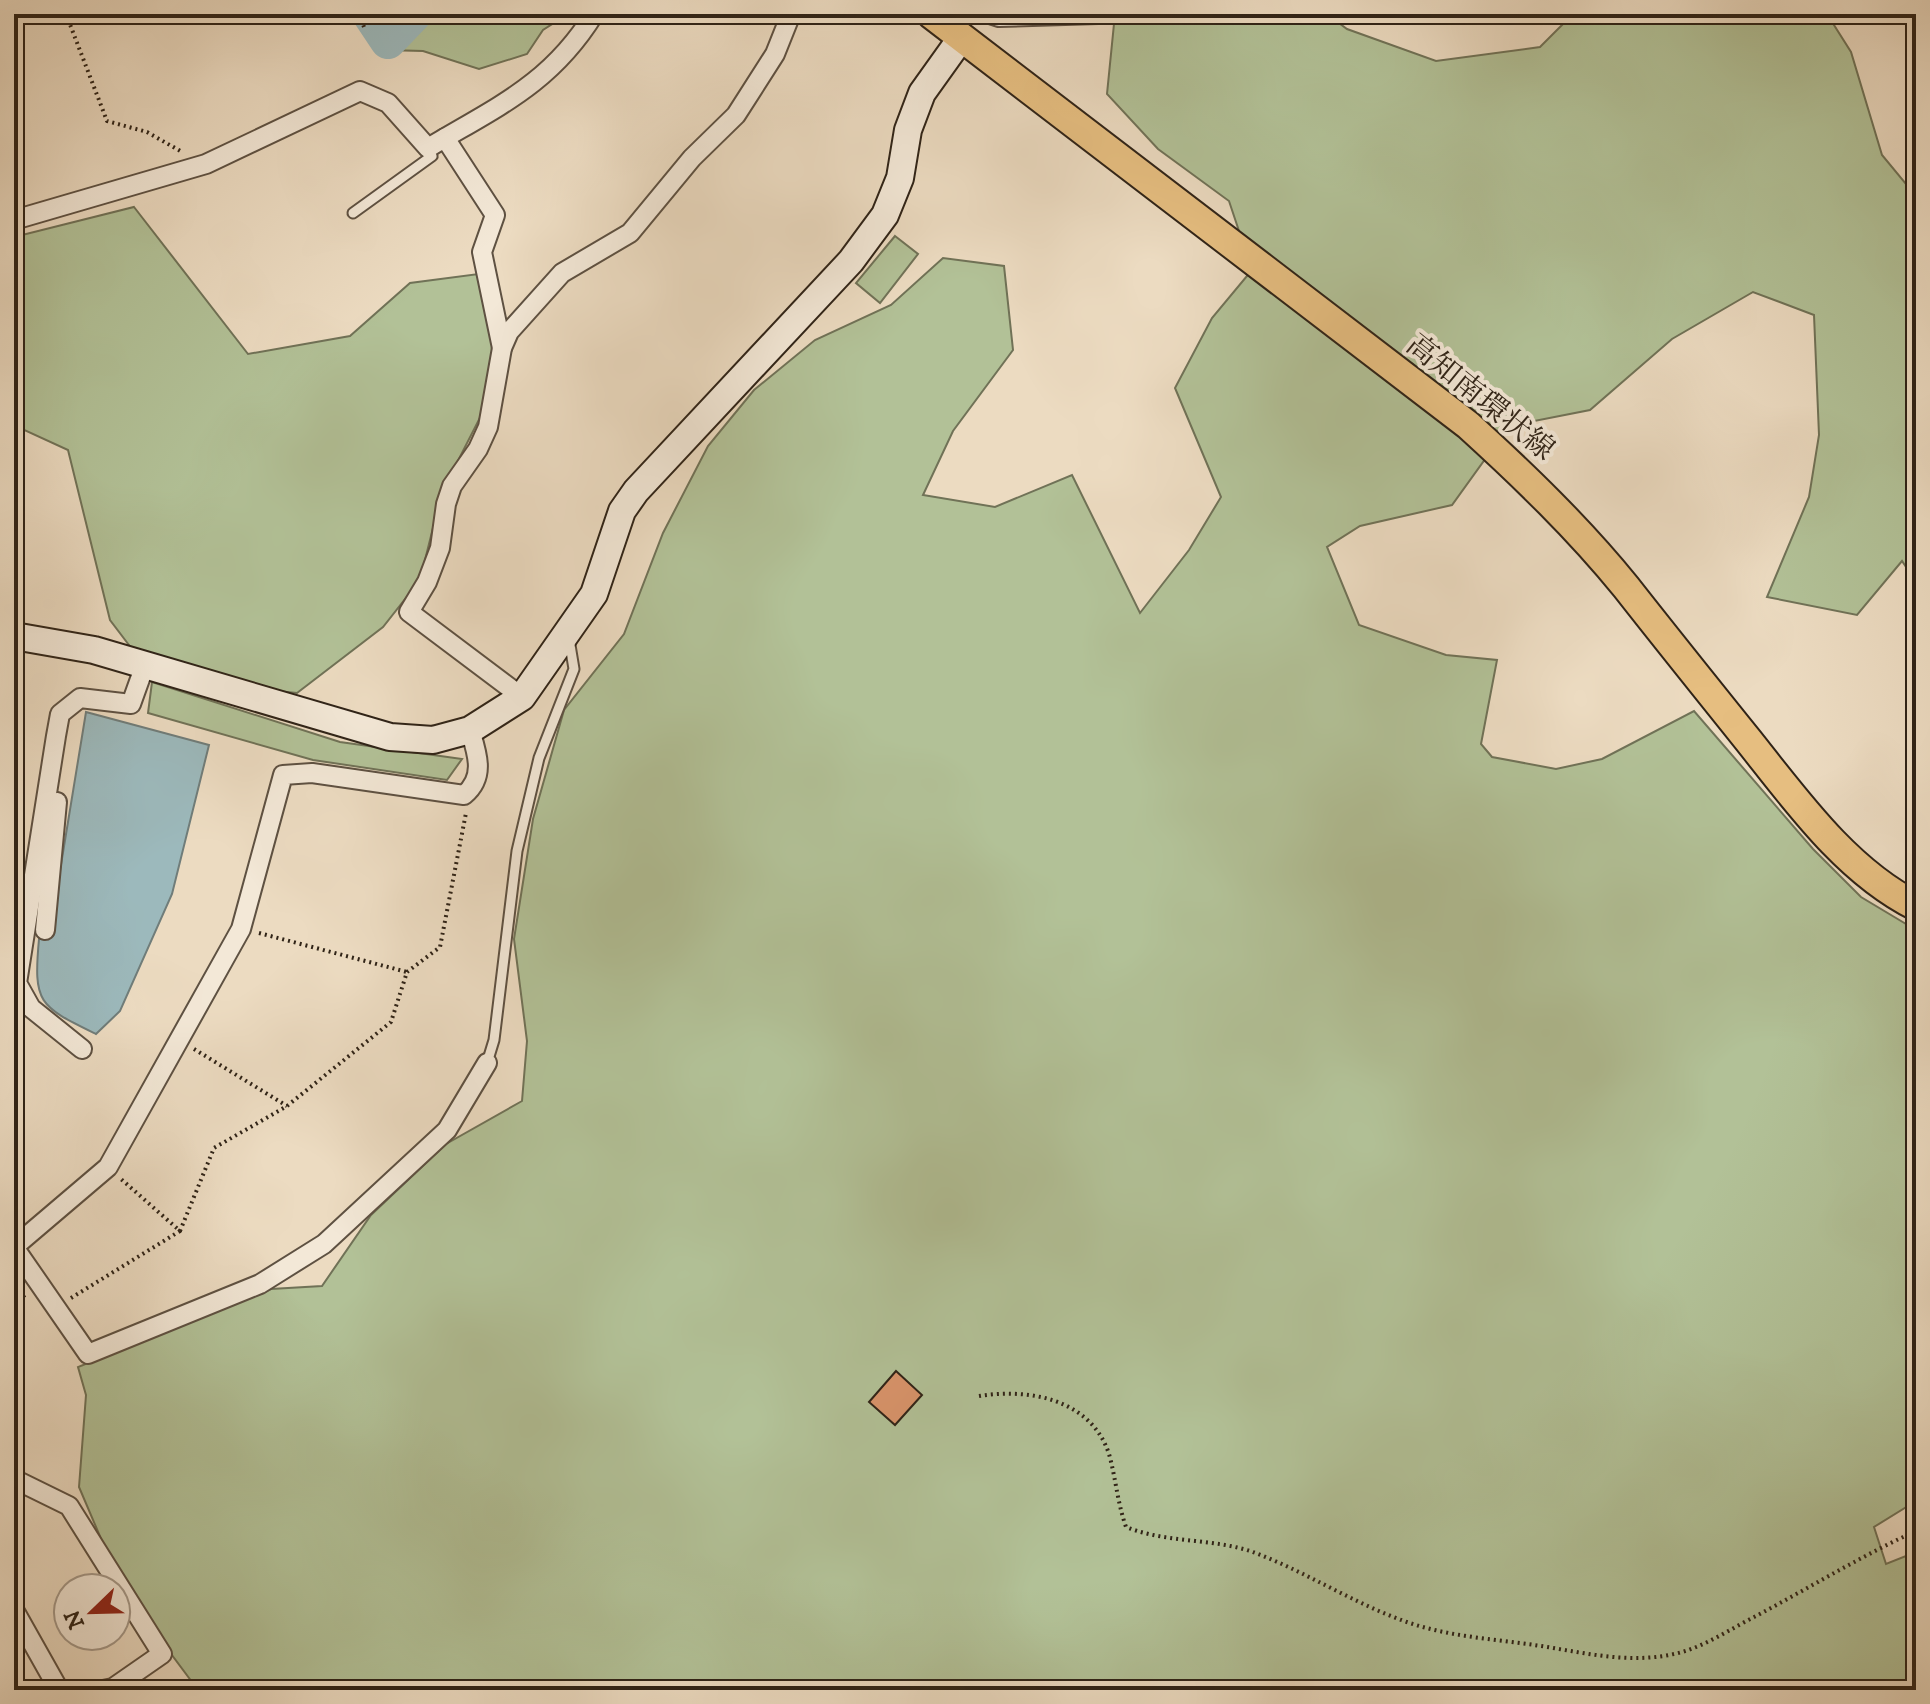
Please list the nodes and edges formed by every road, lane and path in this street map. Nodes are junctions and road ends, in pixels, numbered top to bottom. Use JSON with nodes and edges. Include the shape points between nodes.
{"nodes":[{"id":1,"x":66,"y":14,"type":"edge"},
{"id":2,"x":359,"y":14,"type":"edge"},
{"id":3,"x":594,"y":14,"type":"edge"},
{"id":4,"x":791,"y":14,"type":"edge"},
{"id":5,"x":931,"y":14,"type":"edge"},
{"id":6,"x":990,"y":14,"type":"edge"},
{"id":7,"x":1098,"y":14,"type":"edge"},
{"id":8,"x":364,"y":27,"type":"dead end"},
{"id":9,"x":962,"y":37,"type":"junction"},
{"id":10,"x":445,"y":138,"type":"junction"},
{"id":11,"x":428,"y":148,"type":"junction"},
{"id":12,"x":206,"y":164,"type":"junction"},
{"id":13,"x":353,"y":213,"type":"dead end"},
{"id":14,"x":14,"y":220,"type":"edge"},
{"id":15,"x":502,"y":348,"type":"junction"},
{"id":16,"x":567,"y":631,"type":"junction"},
{"id":17,"x":14,"y":636,"type":"edge"},
{"id":18,"x":145,"y":665,"type":"junction"},
{"id":19,"x":522,"y":697,"type":"junction"},
{"id":20,"x":470,"y":730,"type":"junction"},
{"id":21,"x":56,"y":736,"type":"junction"},
{"id":22,"x":471,"y":790,"type":"junction"},
{"id":23,"x":1916,"y":906,"type":"edge"},
{"id":24,"x":241,"y":929,"type":"junction"},
{"id":25,"x":45,"y":930,"type":"dead end"},
{"id":26,"x":407,"y":972,"type":"junction"},
{"id":27,"x":179,"y":1039,"type":"junction"},
{"id":28,"x":82,"y":1049,"type":"dead end"},
{"id":29,"x":487,"y":1063,"type":"joint"},
{"id":30,"x":287,"y":1106,"type":"junction"},
{"id":31,"x":108,"y":1167,"type":"junction"},
{"id":32,"x":180,"y":1231,"type":"junction"},
{"id":33,"x":56,"y":1308,"type":"junction"},
{"id":34,"x":979,"y":1396,"type":"dead end"},
{"id":35,"x":14,"y":1479,"type":"edge"},
{"id":36,"x":1916,"y":1531,"type":"edge"},
{"id":37,"x":14,"y":1610,"type":"edge"},
{"id":38,"x":59,"y":1690,"type":"edge"},
{"id":39,"x":103,"y":1690,"type":"edge"}],
"edges":[{"from":1,"to":12,"type":"path","via":[[107,121],[147,132]]},
{"from":2,"to":8,"type":"path"},
{"from":3,"to":10,"type":"street","via":[[538,82]]},
{"from":4,"to":15,"type":"street","via":[[775,54],[736,115],[630,233],[562,273],[509,332]]},
{"from":5,"to":9,"type":"main road","name":"高知南環状線"},
{"from":6,"to":7,"type":"street"},
{"from":9,"to":16,"type":"street","via":[[922,93],[885,215],[851,261],[636,491],[622,511],[603,578]]},
{"from":9,"to":23,"type":"main road","name":"高知南環状線","via":[[1468,425],[1535,485],[1622,583],[1797,801],[1851,858]]},
{"from":10,"to":11,"type":"street"},
{"from":10,"to":15,"type":"street","via":[[495,215],[482,252]]},
{"from":11,"to":12,"type":"street","via":[[388,103],[360,91]]},
{"from":11,"to":13,"type":"lane","via":[[432,156]]},
{"from":12,"to":14,"type":"street"},
{"from":15,"to":19,"type":"street","via":[[488,427],[452,486],[440,548],[409,612]]},
{"from":16,"to":19,"type":"street"},
{"from":16,"to":29,"type":"lane","via":[[574,669],[539,758],[517,851]]},
{"from":17,"to":18,"type":"street"},
{"from":18,"to":20,"type":"street","via":[[390,737],[433,740]]},
{"from":18,"to":21,"type":"street","via":[[131,704],[80,698],[60,714]]},
{"from":19,"to":20,"type":"street"},
{"from":20,"to":22,"type":"street","via":[[480,759]]},
{"from":21,"to":25,"type":"street","via":[[63,739]]},
{"from":21,"to":28,"type":"street","via":[[17,983],[31,1008]]},
{"from":22,"to":24,"type":"street","via":[[464,795],[312,773],[283,775]]},
{"from":22,"to":26,"type":"path","via":[[440,947]]},
{"from":24,"to":26,"type":"path"},
{"from":24,"to":27,"type":"street"},
{"from":26,"to":30,"type":"path","via":[[391,1022]]},
{"from":27,"to":30,"type":"path"},
{"from":27,"to":31,"type":"street"},
{"from":29,"to":33,"type":"street","via":[[447,1130],[324,1244],[260,1284],[88,1354]]},
{"from":30,"to":32,"type":"path","via":[[214,1148]]},
{"from":31,"to":32,"type":"path"},
{"from":31,"to":33,"type":"street","via":[[14,1247]]},
{"from":32,"to":33,"type":"path"},
{"from":34,"to":36,"type":"path","via":[[1007,1392],[1068,1404],[1095,1424],[1108,1452],[1126,1527],[1245,1550],[1408,1622],[1561,1651],[1642,1658],[1676,1654],[1735,1629],[1870,1551]]},
{"from":35,"to":39,"type":"street","via":[[69,1506],[162,1654]]},
{"from":37,"to":38,"type":"street"}]}
